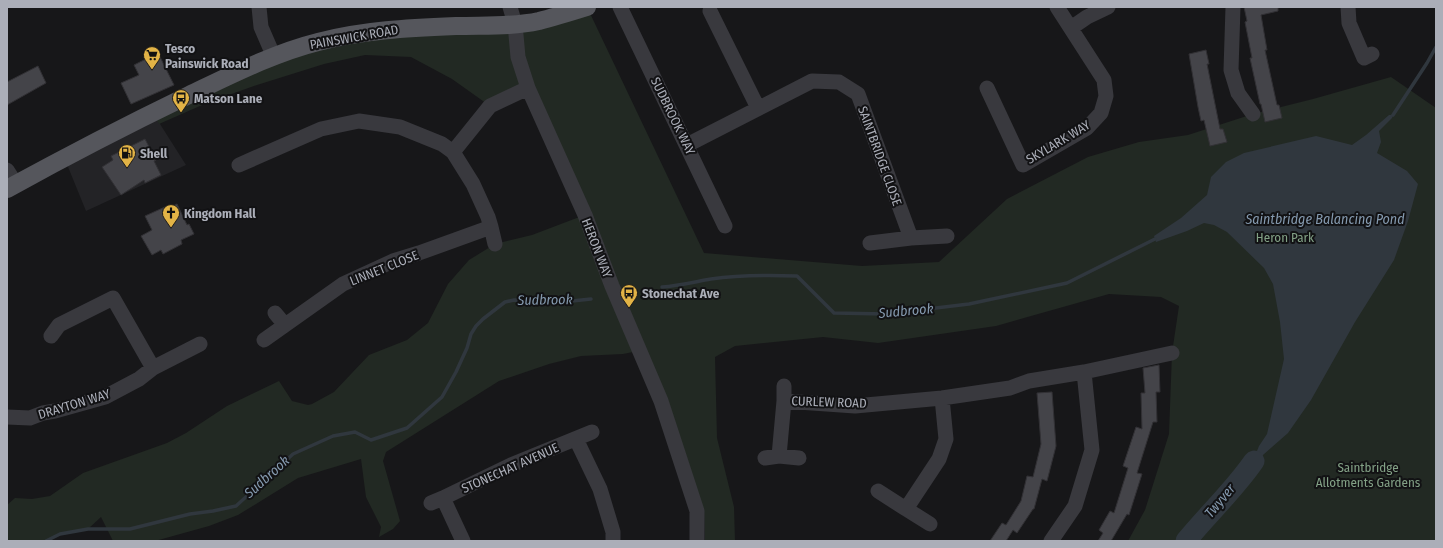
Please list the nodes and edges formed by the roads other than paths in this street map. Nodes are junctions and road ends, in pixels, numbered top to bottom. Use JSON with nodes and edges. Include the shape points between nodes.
{"nodes":[{"id":1,"x":259,"y":7,"type":"edge"},
{"id":2,"x":587,"y":7,"type":"edge"},
{"id":3,"x":620,"y":7,"type":"edge"},
{"id":4,"x":1057,"y":7,"type":"edge"},
{"id":5,"x":1108,"y":7,"type":"edge"},
{"id":6,"x":1232,"y":7,"type":"edge"},
{"id":7,"x":1348,"y":7,"type":"edge"},
{"id":8,"x":710,"y":11,"type":"dead end"},
{"id":9,"x":512,"y":15,"type":"edge"},
{"id":10,"x":1071,"y":28,"type":"junction"},
{"id":11,"x":1372,"y":54,"type":"dead end"},
{"id":12,"x":274,"y":57,"type":"junction"},
{"id":13,"x":528,"y":88,"type":"junction"},
{"id":14,"x":987,"y":88,"type":"dead end"},
{"id":15,"x":758,"y":108,"type":"junction"},
{"id":16,"x":1253,"y":114,"type":"dead end"},
{"id":17,"x":687,"y":145,"type":"junction"},
{"id":18,"x":453,"y":152,"type":"junction"},
{"id":19,"x":239,"y":165,"type":"dead end"},
{"id":20,"x":10,"y":181,"type":"edge"},
{"id":21,"x":727,"y":218,"type":"dead end"},
{"id":22,"x":491,"y":227,"type":"junction"},
{"id":23,"x":947,"y":236,"type":"dead end"},
{"id":24,"x":911,"y":238,"type":"junction"},
{"id":25,"x":870,"y":243,"type":"dead end"},
{"id":26,"x":495,"y":244,"type":"dead end"},
{"id":27,"x":275,"y":313,"type":"dead end"},
{"id":28,"x":285,"y":325,"type":"junction"},
{"id":29,"x":51,"y":336,"type":"dead end"},
{"id":30,"x":264,"y":340,"type":"dead end"},
{"id":31,"x":200,"y":344,"type":"dead end"},
{"id":32,"x":1172,"y":353,"type":"dead end"},
{"id":33,"x":153,"y":368,"type":"junction"},
{"id":34,"x":1084,"y":372,"type":"junction"},
{"id":35,"x":784,"y":386,"type":"dead end"},
{"id":36,"x":942,"y":398,"type":"junction"},
{"id":37,"x":784,"y":401,"type":"junction"},
{"id":38,"x":7,"y":417,"type":"edge"},
{"id":39,"x":7,"y":420,"type":"edge"},
{"id":40,"x":592,"y":432,"type":"dead end"},
{"id":41,"x":576,"y":439,"type":"junction"},
{"id":42,"x":799,"y":458,"type":"dead end"},
{"id":43,"x":878,"y":492,"type":"dead end"},
{"id":44,"x":906,"y":509,"type":"junction"},
{"id":45,"x":930,"y":524,"type":"dead end"},
{"id":46,"x":463,"y":541,"type":"edge"},
{"id":47,"x":613,"y":541,"type":"edge"},
{"id":48,"x":697,"y":541,"type":"edge"},
{"id":49,"x":1051,"y":541,"type":"edge"}],
"edges":[{"from":1,"to":12,"type":"street","via":[[261,27]]},
{"from":2,"to":9,"type":"main road","name":"PAINSWICK ROAD","via":[[539,21]]},
{"from":3,"to":17,"type":"street","name":"SUDBROOK WAY"},
{"from":4,"to":10,"type":"street","name":"SKYLARK WAY"},
{"from":5,"to":10,"type":"street"},
{"from":6,"to":16,"type":"street","via":[[1231,70],[1238,93]]},
{"from":7,"to":11,"type":"street","via":[[1349,23],[1364,58]]},
{"from":8,"to":15,"type":"street"},
{"from":9,"to":12,"type":"main road","name":"PAINSWICK ROAD","via":[[369,32],[317,42]]},
{"from":9,"to":13,"type":"street","name":"HERON WAY","via":[[518,57]]},
{"from":10,"to":14,"type":"street","name":"SKYLARK WAY","via":[[1104,80],[1106,96],[1101,114],[1087,128],[1026,170]]},
{"from":12,"to":20,"type":"main road","name":"PAINSWICK ROAD","via":[[220,80]]},
{"from":13,"to":18,"type":"street","via":[[490,106]]},
{"from":13,"to":48,"type":"street","name":"HERON WAY","via":[[585,215],[619,305],[662,401],[697,511]]},
{"from":15,"to":17,"type":"street","name":"SAINTBRIDGE CLOSE"},
{"from":15,"to":24,"type":"street","name":"SAINTBRIDGE CLOSE","via":[[812,81],[839,82],[858,94]]},
{"from":17,"to":21,"type":"street","name":"SUDBROOK WAY"},
{"from":18,"to":19,"type":"street","via":[[442,144],[400,127],[359,121],[321,129]]},
{"from":18,"to":22,"type":"street","via":[[473,184]]},
{"from":22,"to":26,"type":"street"},
{"from":22,"to":28,"type":"street","name":"LINNET CLOSE","via":[[393,261],[343,284]]},
{"from":23,"to":24,"type":"street"},
{"from":24,"to":25,"type":"street"},
{"from":27,"to":28,"type":"street"},
{"from":28,"to":30,"type":"street","name":"LINNET CLOSE"},
{"from":29,"to":33,"type":"street","via":[[59,325],[116,294]]},
{"from":31,"to":33,"type":"street","name":"DRAYTON WAY"},
{"from":32,"to":34,"type":"street","name":"CURLEW ROAD"},
{"from":33,"to":38,"type":"street","name":"DRAYTON WAY","via":[[139,379],[105,397],[30,418]]},
{"from":34,"to":36,"type":"street","name":"CURLEW ROAD","via":[[1029,381],[1010,388]]},
{"from":34,"to":49,"type":"street","via":[[1092,450],[1075,506]]},
{"from":35,"to":37,"type":"street"},
{"from":36,"to":37,"type":"street","name":"CURLEW ROAD","via":[[855,406]]},
{"from":36,"to":44,"type":"street","via":[[946,439],[939,459]]},
{"from":37,"to":42,"type":"street","name":"CURLEW ROAD","via":[[772,457]]},
{"from":38,"to":39,"type":"street"},
{"from":40,"to":41,"type":"street","name":"STONECHAT AVENUE"},
{"from":41,"to":46,"type":"street","name":"STONECHAT AVENUE","via":[[511,465],[437,500]]},
{"from":41,"to":47,"type":"street","via":[[600,489],[613,532]]},
{"from":43,"to":44,"type":"street"},
{"from":44,"to":45,"type":"street"}]}
